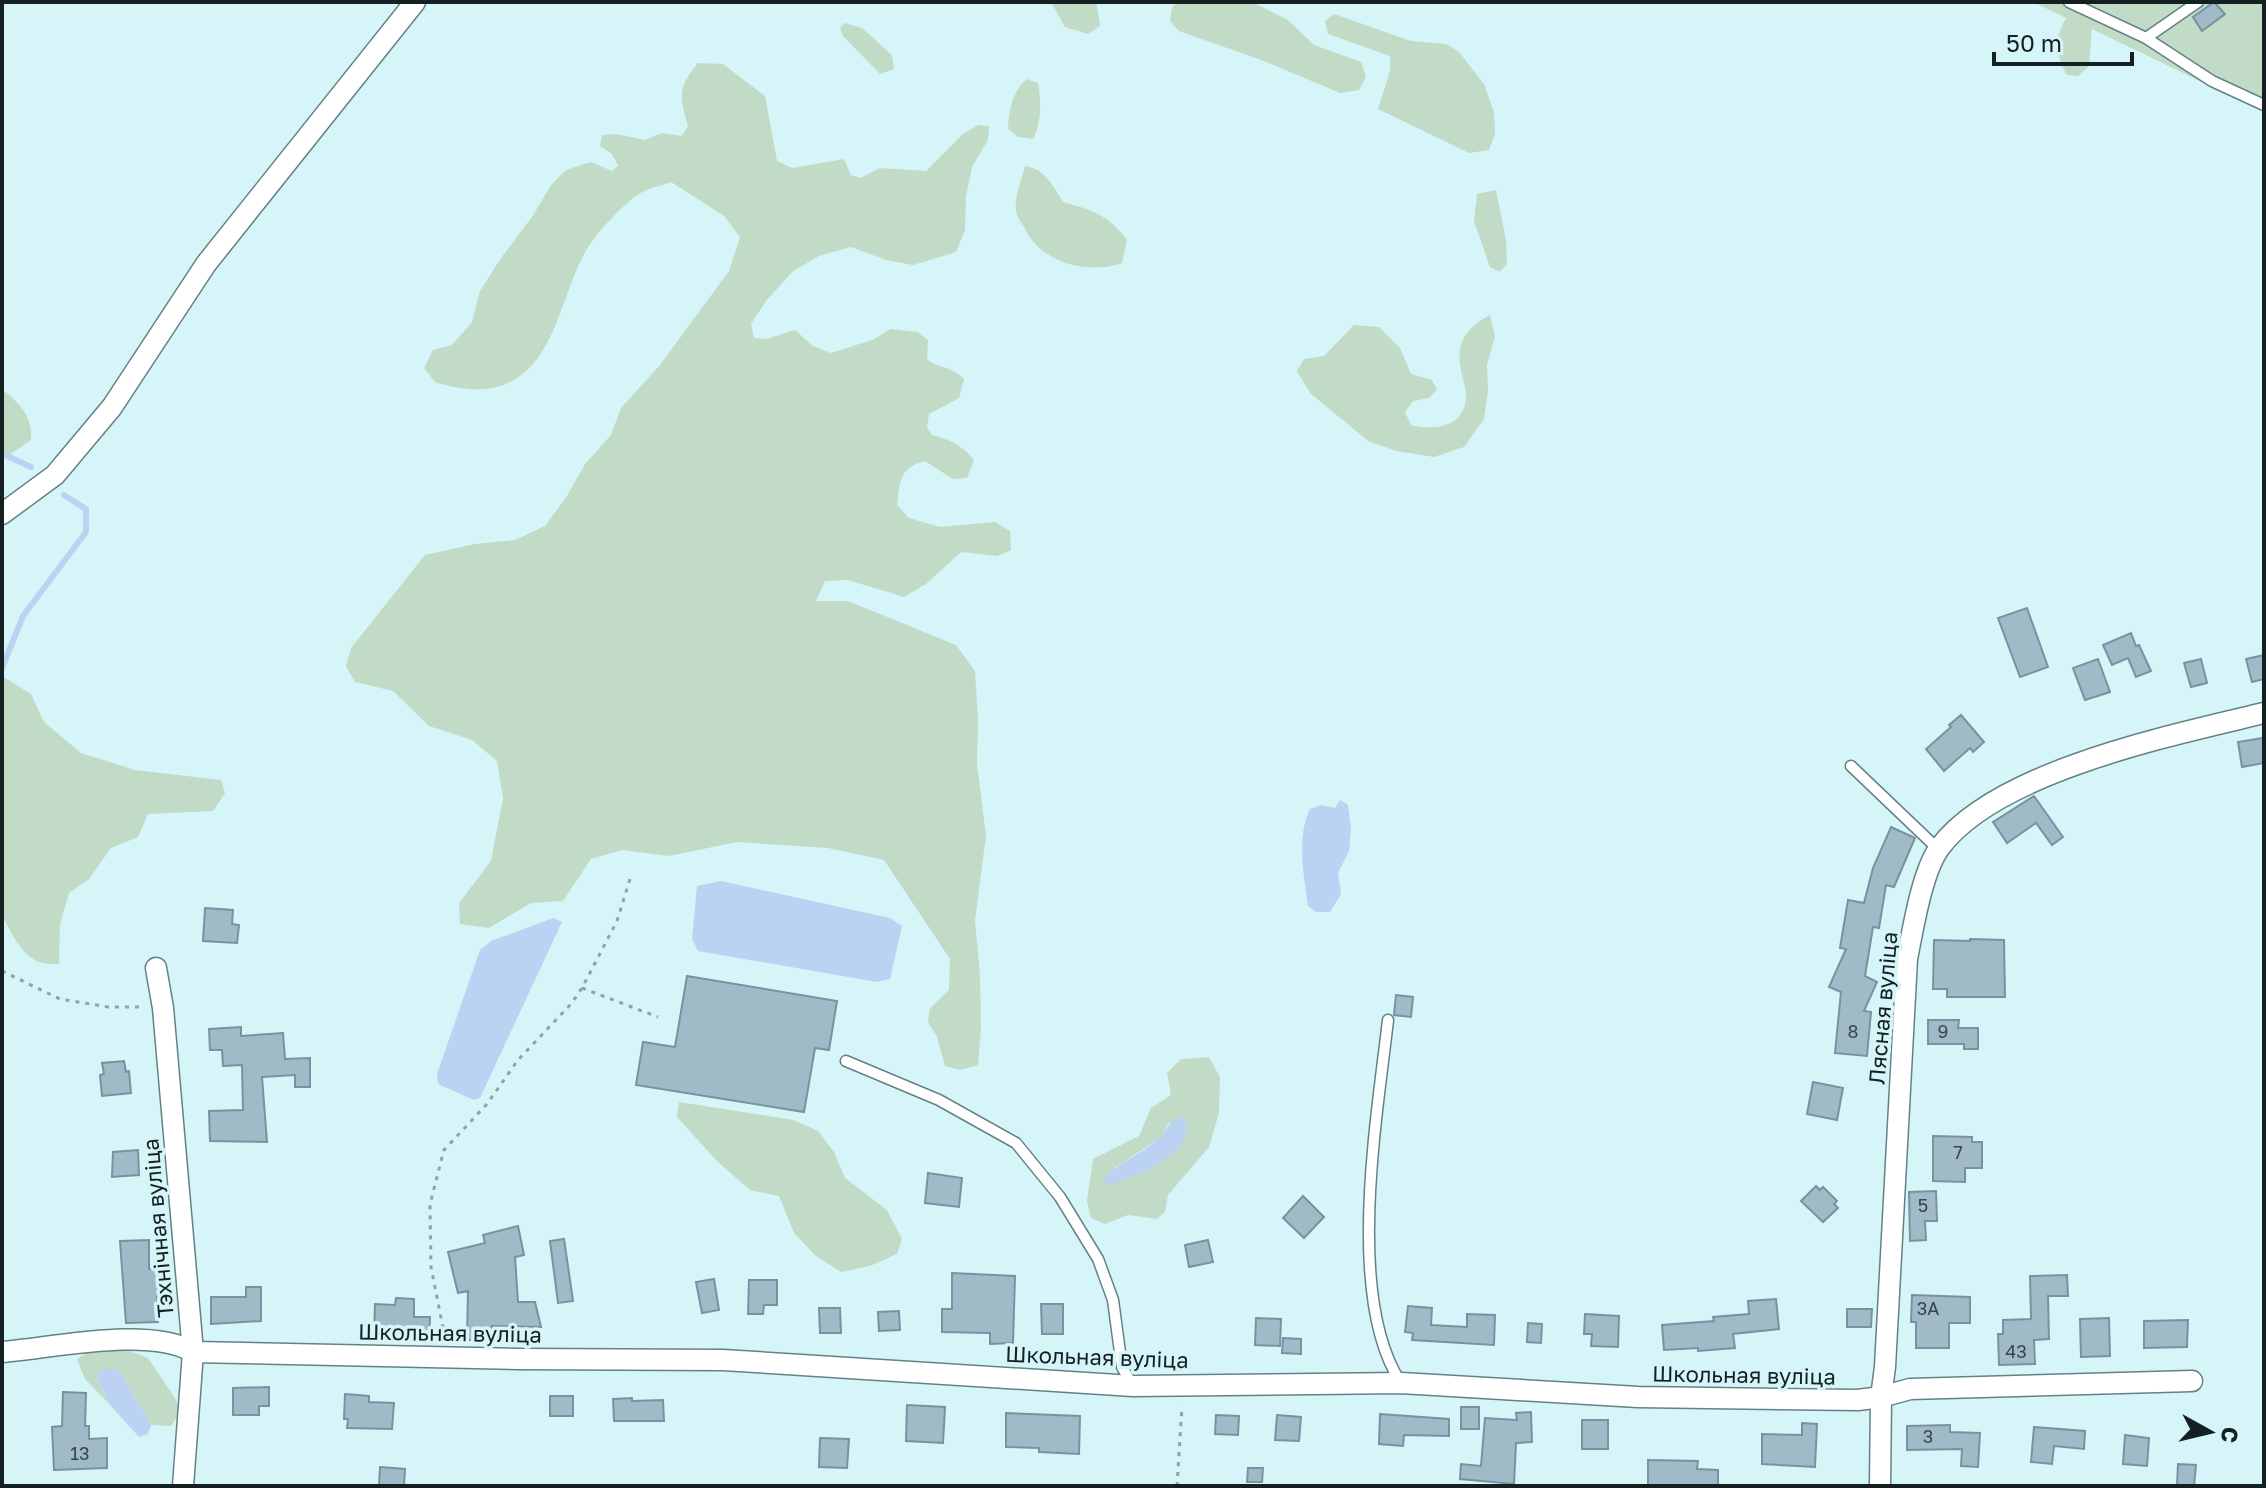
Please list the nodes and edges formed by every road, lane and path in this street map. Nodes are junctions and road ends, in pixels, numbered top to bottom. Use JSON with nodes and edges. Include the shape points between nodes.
{"nodes":[{"id":1,"x":415,"y":2,"type":"edge"},
{"id":2,"x":2069,"y":2,"type":"edge"},
{"id":3,"x":2198,"y":2,"type":"edge"},
{"id":4,"x":2146,"y":38,"type":"junction"},
{"id":5,"x":2264,"y":105,"type":"edge"},
{"id":6,"x":2,"y":514,"type":"edge"},
{"id":7,"x":2264,"y":713,"type":"edge"},
{"id":8,"x":1851,"y":766,"type":"dead end"},
{"id":9,"x":1938,"y":849,"type":"junction"},
{"id":10,"x":630,"y":879,"type":"dead end"},
{"id":11,"x":156,"y":968,"type":"dead end"},
{"id":12,"x":2,"y":971,"type":"edge"},
{"id":13,"x":582,"y":988,"type":"junction"},
{"id":14,"x":163,"y":1008,"type":"junction"},
{"id":15,"x":658,"y":1017,"type":"dead end"},
{"id":16,"x":1388,"y":1020,"type":"dead end"},
{"id":17,"x":846,"y":1061,"type":"dead end"},
{"id":18,"x":2,"y":1352,"type":"edge"},
{"id":19,"x":193,"y":1352,"type":"junction"},
{"id":20,"x":449,"y":1358,"type":"junction"},
{"id":21,"x":2192,"y":1381,"type":"dead end"},
{"id":22,"x":1401,"y":1383,"type":"junction"},
{"id":23,"x":1183,"y":1385,"type":"junction"},
{"id":24,"x":1133,"y":1386,"type":"junction"},
{"id":25,"x":1881,"y":1397,"type":"junction"},
{"id":26,"x":183,"y":1486,"type":"edge"},
{"id":27,"x":1177,"y":1486,"type":"edge"},
{"id":28,"x":1880,"y":1486,"type":"edge"}],
"edges":[{"from":1,"to":6,"type":"street","via":[[206,264],[112,407],[55,475]]},
{"from":2,"to":4,"type":"lane"},
{"from":3,"to":4,"type":"lane"},
{"from":4,"to":5,"type":"lane","via":[[2212,81]]},
{"from":7,"to":9,"type":"street","name":"Лясная вуліца","via":[[2145,742],[2028,783],[1972,814]]},
{"from":8,"to":9,"type":"lane"},
{"from":9,"to":25,"type":"street","name":"Лясная вуліца","via":[[1918,905],[1907,959]]},
{"from":10,"to":13,"type":"path","via":[[617,921]]},
{"from":11,"to":14,"type":"street","name":"Тэхнічная вуліца"},
{"from":12,"to":14,"type":"path","via":[[60,999]]},
{"from":13,"to":15,"type":"path"},
{"from":13,"to":20,"type":"path","via":[[444,1150],[430,1204],[431,1267]]},
{"from":14,"to":19,"type":"street","name":"Тэхнічная вуліца"},
{"from":16,"to":22,"type":"lane","via":[[1369,1187],[1371,1273],[1389,1366]]},
{"from":17,"to":24,"type":"lane","via":[[939,1100],[1016,1143],[1060,1197],[1098,1259],[1113,1300],[1122,1367]]},
{"from":18,"to":19,"type":"street","name":"Школьная вуліца","via":[[142,1340],[181,1345]]},
{"from":19,"to":20,"type":"street","name":"Школьная вуліца"},
{"from":19,"to":26,"type":"street","name":"Тэхнічная вуліца"},
{"from":20,"to":24,"type":"street","name":"Школьная вуліца","via":[[723,1360]]},
{"from":21,"to":25,"type":"street","name":"Школьная вуліца","via":[[1910,1389]]},
{"from":22,"to":23,"type":"street","name":"Школьная вуліца"},
{"from":22,"to":25,"type":"street","name":"Школьная вуліца","via":[[1638,1397]]},
{"from":23,"to":24,"type":"street","name":"Школьная вуліца"},
{"from":23,"to":27,"type":"path"},
{"from":25,"to":28,"type":"street","name":"Лясная вуліца"}]}
